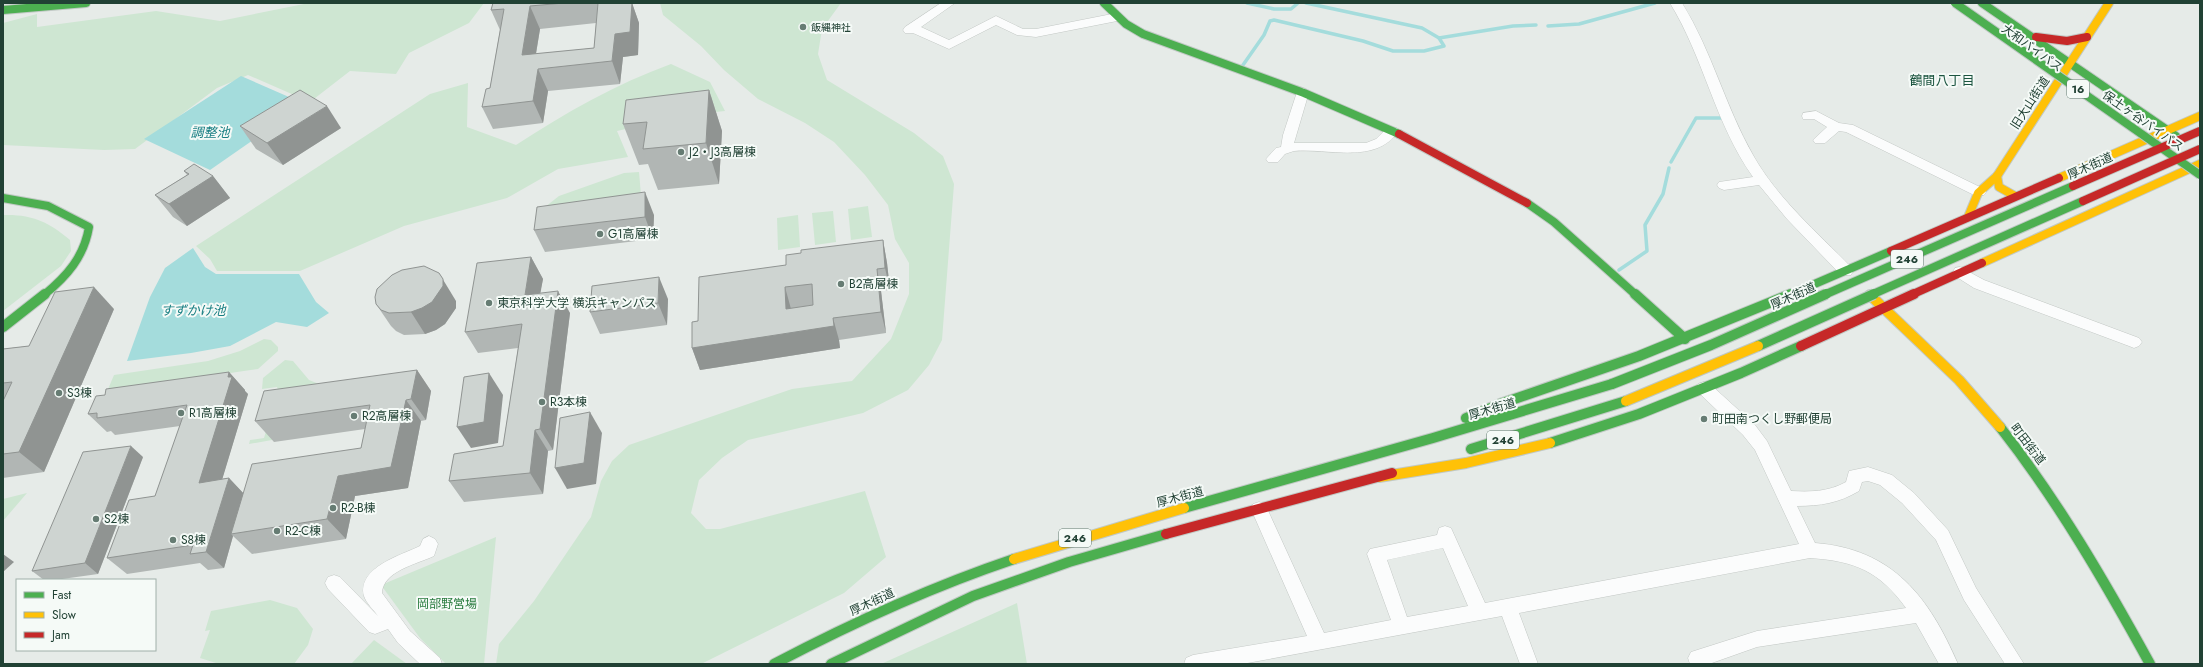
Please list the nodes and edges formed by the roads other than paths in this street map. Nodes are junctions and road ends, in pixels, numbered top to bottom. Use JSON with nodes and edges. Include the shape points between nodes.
{"nodes":[{"id":1,"x":86,"y":3,"type":"edge"},
{"id":2,"x":949,"y":3,"type":"edge"},
{"id":3,"x":1104,"y":3,"type":"edge"},
{"id":4,"x":1676,"y":3,"type":"edge"},
{"id":5,"x":1948,"y":3,"type":"edge"},
{"id":6,"x":1954,"y":3,"type":"edge"},
{"id":7,"x":1975,"y":3,"type":"edge"},
{"id":8,"x":1980,"y":3,"type":"edge"},
{"id":9,"x":2110,"y":3,"type":"edge"},
{"id":10,"x":61,"y":4,"type":"edge"},
{"id":11,"x":3,"y":10,"type":"edge"},
{"id":12,"x":1117,"y":17,"type":"junction"},
{"id":13,"x":2017,"y":32,"type":"junction"},
{"id":14,"x":2027,"y":34,"type":"junction"},
{"id":15,"x":2087,"y":37,"type":"junction"},
{"id":16,"x":2070,"y":64,"type":"junction"},
{"id":17,"x":2059,"y":82,"type":"junction"},
{"id":18,"x":1303,"y":92,"type":"junction"},
{"id":19,"x":1808,"y":116,"type":"dead end"},
{"id":20,"x":2200,"y":116,"type":"edge"},
{"id":21,"x":1846,"y":126,"type":"junction"},
{"id":22,"x":2167,"y":130,"type":"junction"},
{"id":23,"x":1392,"y":131,"type":"junction"},
{"id":24,"x":2200,"y":131,"type":"edge"},
{"id":25,"x":1820,"y":140,"type":"dead end"},
{"id":26,"x":2141,"y":141,"type":"junction"},
{"id":27,"x":1287,"y":149,"type":"junction"},
{"id":28,"x":2200,"y":149,"type":"edge"},
{"id":29,"x":2200,"y":153,"type":"edge"},
{"id":30,"x":2101,"y":158,"type":"junction"},
{"id":31,"x":1273,"y":159,"type":"dead end"},
{"id":32,"x":2200,"y":160,"type":"edge"},
{"id":33,"x":2200,"y":164,"type":"edge"},
{"id":34,"x":2182,"y":171,"type":"junction"},
{"id":35,"x":2200,"y":175,"type":"edge"},
{"id":36,"x":1997,"y":176,"type":"junction"},
{"id":37,"x":1763,"y":180,"type":"junction"},
{"id":38,"x":2200,"y":184,"type":"edge"},
{"id":39,"x":1724,"y":185,"type":"dead end"},
{"id":40,"x":2146,"y":188,"type":"junction"},
{"id":41,"x":1979,"y":192,"type":"junction"},
{"id":42,"x":2015,"y":196,"type":"junction"},
{"id":43,"x":3,"y":198,"type":"edge"},
{"id":44,"x":1968,"y":217,"type":"junction"},
{"id":45,"x":1846,"y":271,"type":"junction"},
{"id":46,"x":1960,"y":272,"type":"junction"},
{"id":47,"x":1883,"y":307,"type":"junction"},
{"id":48,"x":3,"y":327,"type":"edge"},
{"id":49,"x":1685,"y":339,"type":"junction"},
{"id":50,"x":2134,"y":342,"type":"dead end"},
{"id":51,"x":1741,"y":373,"type":"junction"},
{"id":52,"x":1704,"y":388,"type":"junction"},
{"id":53,"x":1390,"y":451,"type":"junction"},
{"id":54,"x":1463,"y":452,"type":"dead end"},
{"id":55,"x":1447,"y":456,"type":"dead end"},
{"id":56,"x":1379,"y":477,"type":"junction"},
{"id":57,"x":1787,"y":498,"type":"junction"},
{"id":58,"x":1259,"y":509,"type":"junction"},
{"id":59,"x":429,"y":544,"type":"dead end"},
{"id":60,"x":1810,"y":550,"type":"junction"},
{"id":61,"x":334,"y":583,"type":"dead end"},
{"id":62,"x":1508,"y":607,"type":"junction"},
{"id":63,"x":1480,"y":612,"type":"junction"},
{"id":64,"x":1922,"y":614,"type":"junction"},
{"id":65,"x":390,"y":620,"type":"junction"},
{"id":66,"x":1402,"y":627,"type":"junction"},
{"id":67,"x":1319,"y":642,"type":"junction"},
{"id":68,"x":432,"y":664,"type":"edge"},
{"id":69,"x":774,"y":664,"type":"edge"},
{"id":70,"x":831,"y":664,"type":"edge"},
{"id":71,"x":1193,"y":664,"type":"edge"},
{"id":72,"x":1529,"y":664,"type":"edge"},
{"id":73,"x":1700,"y":664,"type":"edge"},
{"id":74,"x":1949,"y":664,"type":"edge"},
{"id":75,"x":2015,"y":664,"type":"edge"},
{"id":76,"x":2150,"y":664,"type":"edge"}],
"edges":[{"from":1,"to":10,"type":"main road"},
{"from":2,"to":12,"type":"street","via":[[910,29],[949,45],[996,20],[1021,32],[1036,33]]},
{"from":3,"to":12,"type":"main road"},
{"from":4,"to":37,"type":"street","via":[[1689,24],[1746,156]]},
{"from":5,"to":17,"type":"main road","name":"大和バイパス","number":"16"},
{"from":6,"to":35,"type":"main road","name":"保土ヶ谷バイパス","number":"16","bridge":true},
{"from":7,"to":13,"type":"main road","name":"保土ヶ谷バイパス","number":"16"},
{"from":8,"to":13,"type":"main road"},
{"from":8,"to":14,"type":"main road","name":"大和バイパス","number":"16"},
{"from":9,"to":15,"type":"main road","name":"旧大山街道"},
{"from":10,"to":11,"type":"main road"},
{"from":12,"to":18,"type":"main road","via":[[1143,34]]},
{"from":13,"to":32,"type":"main road","name":"保土ヶ谷バイパス","number":"16","bridge":true},
{"from":14,"to":15,"type":"main road","number":"16","via":[[2056,41],[2075,41]]},
{"from":14,"to":16,"type":"main road","name":"大和バイパス","number":"16"},
{"from":15,"to":16,"type":"main road","name":"旧大山街道"},
{"from":16,"to":17,"type":"main road","name":"旧大山街道"},
{"from":16,"to":22,"type":"main road","name":"大和バイパス","number":"16"},
{"from":17,"to":26,"type":"main road","name":"大和バイパス","number":"16"},
{"from":17,"to":36,"type":"main road","name":"旧大山街道"},
{"from":18,"to":23,"type":"main road"},
{"from":18,"to":27,"type":"street"},
{"from":19,"to":21,"type":"street","via":[[1816,115]]},
{"from":20,"to":22,"type":"main road"},
{"from":21,"to":25,"type":"street"},
{"from":21,"to":41,"type":"street"},
{"from":22,"to":26,"type":"main road"},
{"from":22,"to":29,"type":"main road","name":"大和バイパス","number":"16"},
{"from":23,"to":27,"type":"street","via":[[1373,146],[1313,146]]},
{"from":23,"to":49,"type":"main road","via":[[1541,211]]},
{"from":24,"to":53,"type":"main road","name":"厚木街道","number":"246","bridge":true,"via":[[1712,345],[1612,384],[1517,415]]},
{"from":26,"to":30,"type":"main road"},
{"from":26,"to":34,"type":"main road","name":"大和バイパス","number":"16"},
{"from":27,"to":31,"type":"street"},
{"from":28,"to":54,"type":"main road","number":"246","bridge":true,"via":[[1727,360],[1626,401]]},
{"from":30,"to":40,"type":"main road","via":[[2116,162],[2139,178]]},
{"from":30,"to":42,"type":"main road"},
{"from":33,"to":34,"type":"main road"},
{"from":34,"to":38,"type":"main road","name":"大和バイパス","number":"16"},
{"from":34,"to":40,"type":"main road"},
{"from":36,"to":41,"type":"main road","name":"旧大山街道","via":[[1989,180]]},
{"from":36,"to":42,"type":"main road","via":[[1999,187]]},
{"from":37,"to":39,"type":"street"},
{"from":37,"to":45,"type":"street"},
{"from":40,"to":46,"type":"main road"},
{"from":41,"to":44,"type":"main road","name":"旧大山街道","via":[[1970,204]]},
{"from":42,"to":44,"type":"main road"},
{"from":43,"to":48,"type":"main road","via":[[40,202],[60,208],[89,227],[90,238],[86,250],[62,277]]},
{"from":44,"to":45,"type":"main road"},
{"from":45,"to":47,"type":"main road","name":"町田街道"},
{"from":45,"to":49,"type":"main road"},
{"from":46,"to":47,"type":"main road"},
{"from":46,"to":50,"type":"street","via":[[1979,284]]},
{"from":47,"to":51,"type":"main road"},
{"from":47,"to":76,"type":"main road","name":"町田街道","via":[[1986,409],[2026,461],[2074,531]]},
{"from":49,"to":51,"type":"main road","via":[[1711,363],[1731,372]]},
{"from":49,"to":53,"type":"main road","via":[[1600,371],[1499,403]]},
{"from":51,"to":52,"type":"main road"},
{"from":52,"to":56,"type":"main road","via":[[1639,414],[1527,450],[1451,467]]},
{"from":52,"to":57,"type":"street","via":[[1750,430],[1771,464]]},
{"from":53,"to":69,"type":"main road","name":"厚木街道","number":"246","via":[[1089,534],[982,569],[836,631]]},
{"from":55,"to":56,"type":"main road","number":"246"},
{"from":56,"to":58,"type":"main road","number":"246"},
{"from":57,"to":60,"type":"street"},
{"from":57,"to":75,"type":"street","via":[[1818,499],[1839,495],[1853,486],[1855,476],[1868,474],[1886,480],[1908,498],[1942,535],[1970,594]]},
{"from":58,"to":67,"type":"street"},
{"from":58,"to":70,"type":"main road","number":"246","via":[[1093,555],[995,588]]},
{"from":59,"to":65,"type":"street","via":[[428,551],[388,568],[374,581],[373,595]]},
{"from":60,"to":62,"type":"street"},
{"from":60,"to":64,"type":"street","via":[[1841,552],[1881,569],[1898,583]]},
{"from":61,"to":65,"type":"street","via":[[375,626]]},
{"from":62,"to":63,"type":"street"},
{"from":62,"to":72,"type":"street"},
{"from":63,"to":66,"type":"street"},
{"from":63,"to":66,"type":"street","via":[[1446,537],[1376,554]]},
{"from":64,"to":73,"type":"street","via":[[1757,639],[1697,658]]},
{"from":64,"to":74,"type":"street"},
{"from":65,"to":68,"type":"street"},
{"from":66,"to":67,"type":"street"},
{"from":67,"to":71,"type":"street"}]}
